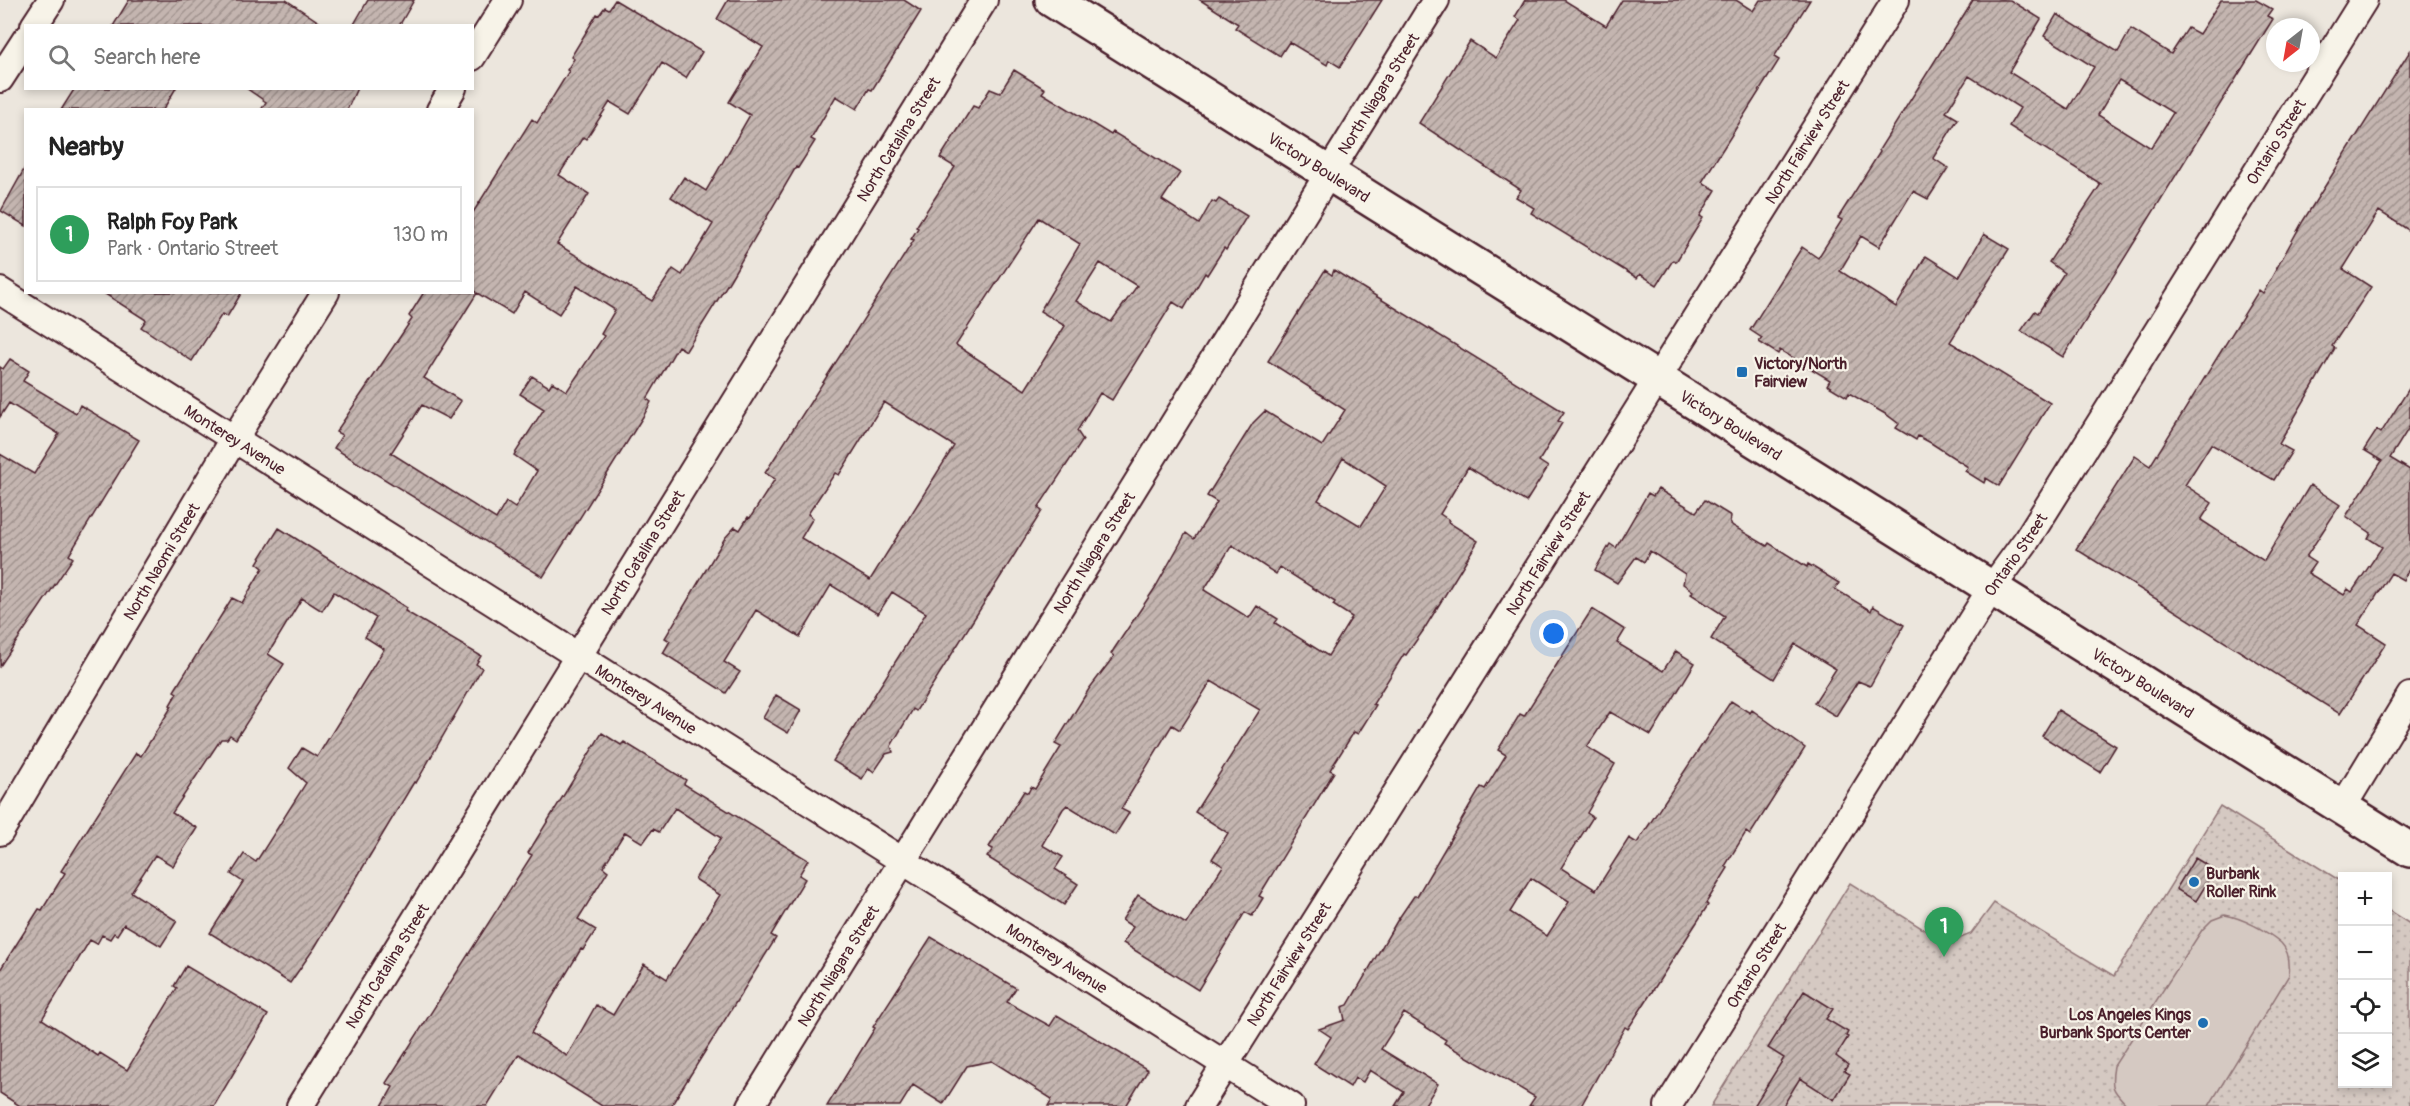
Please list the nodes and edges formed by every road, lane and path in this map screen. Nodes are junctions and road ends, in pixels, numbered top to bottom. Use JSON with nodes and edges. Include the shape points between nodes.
{"nodes":[{"id":1,"x":51,"y":0,"type":"edge"},
{"id":2,"x":508,"y":0,"type":"edge"},
{"id":3,"x":984,"y":0,"type":"edge"},
{"id":4,"x":1052,"y":0,"type":"edge"},
{"id":5,"x":1437,"y":0,"type":"edge"},
{"id":6,"x":1896,"y":0,"type":"edge"},
{"id":7,"x":2364,"y":0,"type":"edge"},
{"id":8,"x":35,"y":24,"type":"edge"},
{"id":9,"x":24,"y":42,"type":"edge"},
{"id":10,"x":474,"y":54,"type":"edge"},
{"id":11,"x":0,"y":79,"type":"edge"},
{"id":12,"x":452,"y":90,"type":"edge"},
{"id":13,"x":441,"y":108,"type":"edge"},
{"id":14,"x":1328,"y":174,"type":"junction"},
{"id":15,"x":0,"y":291,"type":"edge"},
{"id":16,"x":325,"y":294,"type":"edge"},
{"id":17,"x":1657,"y":381,"type":"junction"},
{"id":18,"x":234,"y":439,"type":"junction"},
{"id":19,"x":1991,"y":589,"type":"junction"},
{"id":20,"x":579,"y":656,"type":"junction"},
{"id":21,"x":2410,"y":696,"type":"edge"},
{"id":22,"x":2342,"y":808,"type":"junction"},
{"id":23,"x":0,"y":832,"type":"edge"},
{"id":24,"x":2410,"y":850,"type":"edge"},
{"id":25,"x":902,"y":860,"type":"junction"},
{"id":26,"x":1224,"y":1064,"type":"junction"},
{"id":27,"x":300,"y":1106,"type":"edge"},
{"id":28,"x":751,"y":1106,"type":"edge"},
{"id":29,"x":1198,"y":1106,"type":"edge"},
{"id":30,"x":1291,"y":1106,"type":"edge"},
{"id":31,"x":1668,"y":1106,"type":"edge"}],
"edges":[{"from":1,"to":8,"type":"street"},
{"from":2,"to":10,"type":"street"},
{"from":3,"to":20,"type":"street","name":"North Catalina Street"},
{"from":4,"to":14,"type":"main road","name":"Victory Boulevard"},
{"from":5,"to":14,"type":"street","name":"North Niagara Street"},
{"from":6,"to":17,"type":"street","name":"North Fairview Street"},
{"from":7,"to":19,"type":"street","name":"Ontario Street","via":[[2026,541]]},
{"from":9,"to":11,"type":"street"},
{"from":12,"to":13,"type":"street"},
{"from":14,"to":17,"type":"main road","name":"Victory Boulevard"},
{"from":14,"to":25,"type":"street","name":"North Niagara Street"},
{"from":15,"to":18,"type":"street","name":"Monterey Avenue"},
{"from":16,"to":18,"type":"street","name":"North Naomi Street"},
{"from":17,"to":19,"type":"main road","name":"Victory Boulevard"},
{"from":17,"to":26,"type":"street","name":"North Fairview Street"},
{"from":18,"to":20,"type":"street","name":"Monterey Avenue"},
{"from":18,"to":23,"type":"street","name":"North Naomi Street"},
{"from":19,"to":22,"type":"main road","name":"Victory Boulevard"},
{"from":19,"to":31,"type":"street","name":"Ontario Street"},
{"from":20,"to":25,"type":"street","name":"Monterey Avenue"},
{"from":20,"to":27,"type":"street","name":"North Catalina Street"},
{"from":21,"to":22,"type":"street"},
{"from":22,"to":24,"type":"main road","name":"Victory Boulevard"},
{"from":25,"to":26,"type":"street","name":"Monterey Avenue"},
{"from":25,"to":28,"type":"street","name":"North Niagara Street"},
{"from":26,"to":29,"type":"street","name":"North Fairview Street"},
{"from":26,"to":30,"type":"street","name":"Monterey Avenue"}]}
